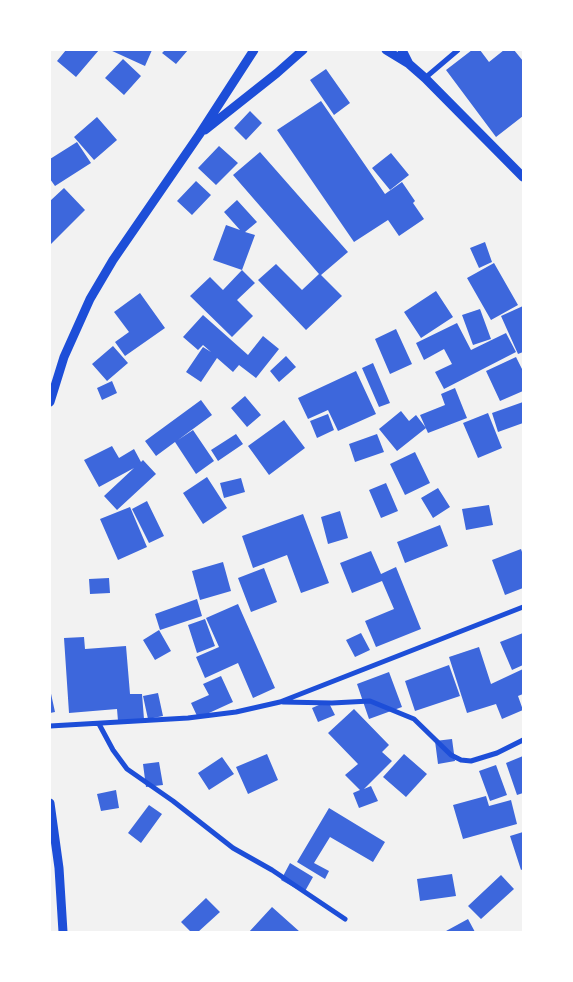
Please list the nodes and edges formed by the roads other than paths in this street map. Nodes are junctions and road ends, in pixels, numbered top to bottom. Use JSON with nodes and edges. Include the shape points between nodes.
{"nodes":[{"id":1,"x":254,"y":50,"type":"edge"},
{"id":2,"x":303,"y":50,"type":"edge"},
{"id":3,"x":386,"y":50,"type":"edge"},
{"id":4,"x":402,"y":50,"type":"edge"},
{"id":5,"x":458,"y":50,"type":"edge"},
{"id":6,"x":409,"y":64,"type":"junction"},
{"id":7,"x":425,"y":78,"type":"junction"},
{"id":8,"x":198,"y":135,"type":"junction"},
{"id":9,"x":523,"y":177,"type":"edge"},
{"id":10,"x":50,"y":402,"type":"edge"},
{"id":11,"x":523,"y":607,"type":"edge"},
{"id":12,"x":280,"y":702,"type":"junction"},
{"id":13,"x":99,"y":724,"type":"junction"},
{"id":14,"x":50,"y":726,"type":"edge"},
{"id":15,"x":523,"y":740,"type":"edge"},
{"id":16,"x":50,"y":803,"type":"edge"},
{"id":17,"x":346,"y":919,"type":"dead end"},
{"id":18,"x":63,"y":932,"type":"edge"}],
"edges":[{"from":1,"to":8,"type":"street"},
{"from":2,"to":8,"type":"street"},
{"from":3,"to":6,"type":"street"},
{"from":4,"to":6,"type":"street"},
{"from":5,"to":7,"type":"street"},
{"from":6,"to":7,"type":"street"},
{"from":7,"to":9,"type":"street"},
{"from":8,"to":10,"type":"street","via":[[90,299],[64,357]]},
{"from":11,"to":12,"type":"street"},
{"from":12,"to":13,"type":"street","via":[[188,718]]},
{"from":12,"to":15,"type":"street","via":[[370,702],[414,720],[451,755],[461,760],[471,761],[497,754]]},
{"from":13,"to":14,"type":"street"},
{"from":13,"to":17,"type":"street","via":[[127,769],[233,848]]},
{"from":16,"to":18,"type":"street"}]}
